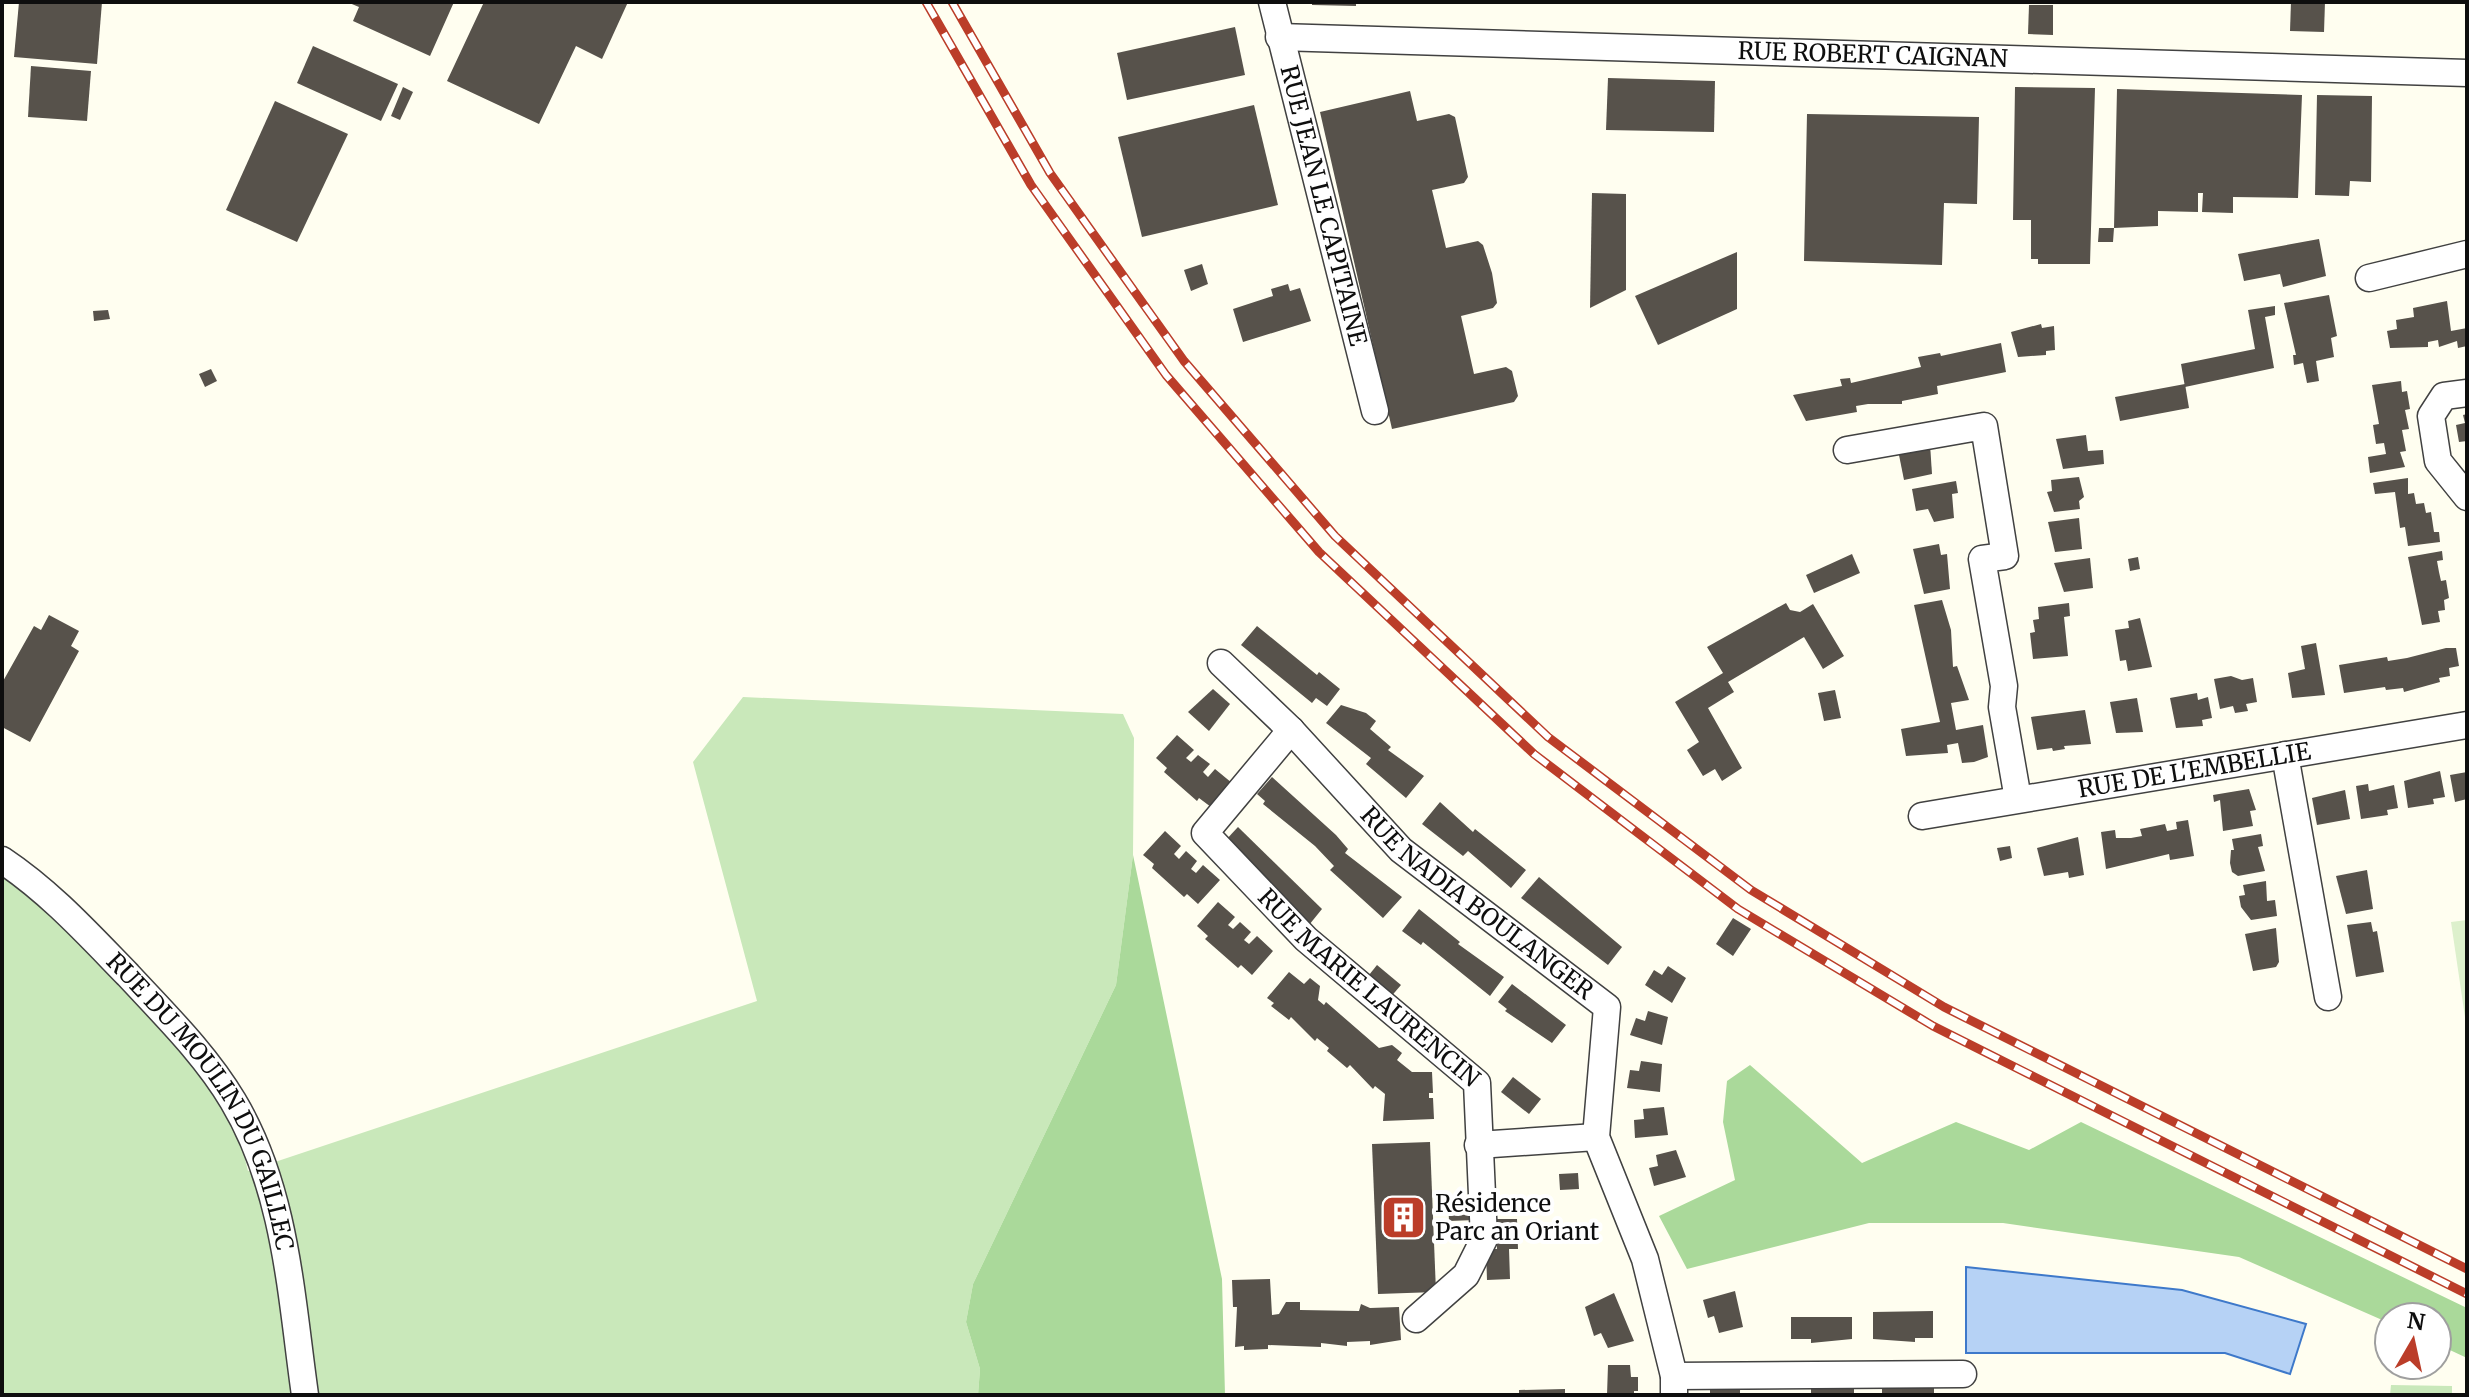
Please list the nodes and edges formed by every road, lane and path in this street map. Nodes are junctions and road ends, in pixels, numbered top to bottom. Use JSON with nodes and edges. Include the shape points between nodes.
{"nodes":[{"id":1,"x":1272,"y":2,"type":"edge"},
{"id":2,"x":1279,"y":37,"type":"junction"},
{"id":3,"x":2467,"y":73,"type":"edge"},
{"id":4,"x":2467,"y":254,"type":"edge"},
{"id":5,"x":2369,"y":278,"type":"dead end"},
{"id":6,"x":2467,"y":393,"type":"edge"},
{"id":7,"x":1375,"y":411,"type":"dead end"},
{"id":8,"x":1847,"y":450,"type":"dead end"},
{"id":9,"x":2467,"y":497,"type":"edge"},
{"id":10,"x":1221,"y":663,"type":"dead end"},
{"id":11,"x":2467,"y":725,"type":"edge"},
{"id":12,"x":1299,"y":739,"type":"junction"},
{"id":13,"x":2285,"y":755,"type":"junction"},
{"id":14,"x":2018,"y":799,"type":"junction"},
{"id":15,"x":1922,"y":816,"type":"dead end"},
{"id":16,"x":2,"y":860,"type":"edge"},
{"id":17,"x":2328,"y":997,"type":"dead end"},
{"id":18,"x":1596,"y":1137,"type":"junction"},
{"id":19,"x":1478,"y":1145,"type":"junction"},
{"id":20,"x":1416,"y":1319,"type":"dead end"},
{"id":21,"x":1963,"y":1374,"type":"dead end"},
{"id":22,"x":1866,"y":1385,"type":"edge"},
{"id":23,"x":1674,"y":1386,"type":"edge"},
{"id":24,"x":305,"y":1395,"type":"edge"}],
"edges":[{"from":1,"to":2,"type":"street","name":"RUE JEAN LE CAPITAINE"},
{"from":2,"to":3,"type":"street","name":"RUE ROBERT CAIGNAN"},
{"from":2,"to":7,"type":"street","name":"RUE JEAN LE CAPITAINE"},
{"from":4,"to":5,"type":"street"},
{"from":6,"to":9,"type":"street","via":[[2444,396],[2431,416],[2438,461]]},
{"from":8,"to":14,"type":"street","via":[[1984,426],[2005,556],[1982,559]]},
{"from":10,"to":12,"type":"street"},
{"from":11,"to":13,"type":"street","name":"RUE DE L'EMBELLIE"},
{"from":12,"to":18,"type":"street","name":"RUE NADIA BOULANGER","via":[[1401,850],[1607,1007]]},
{"from":12,"to":19,"type":"street","name":"RUE MARIE LAURENCIN","via":[[1205,833],[1306,939],[1477,1083]]},
{"from":13,"to":14,"type":"street","name":"RUE DE L'EMBELLIE"},
{"from":13,"to":17,"type":"street"},
{"from":14,"to":15,"type":"street","name":"RUE DE L'EMBELLIE"},
{"from":16,"to":24,"type":"street","name":"RUE DU MOULIN DU GAILLEC","via":[[79,924],[195,1046],[233,1101],[280,1222]]},
{"from":18,"to":19,"type":"street"},
{"from":18,"to":23,"type":"street","name":"RUE NADIA BOULANGER","via":[[1645,1259]]},
{"from":19,"to":20,"type":"street","name":"RUE MARIE LAURENCIN","via":[[1484,1239],[1466,1275]]},
{"from":21,"to":22,"type":"street"},
{"from":22,"to":23,"type":"street"}]}
